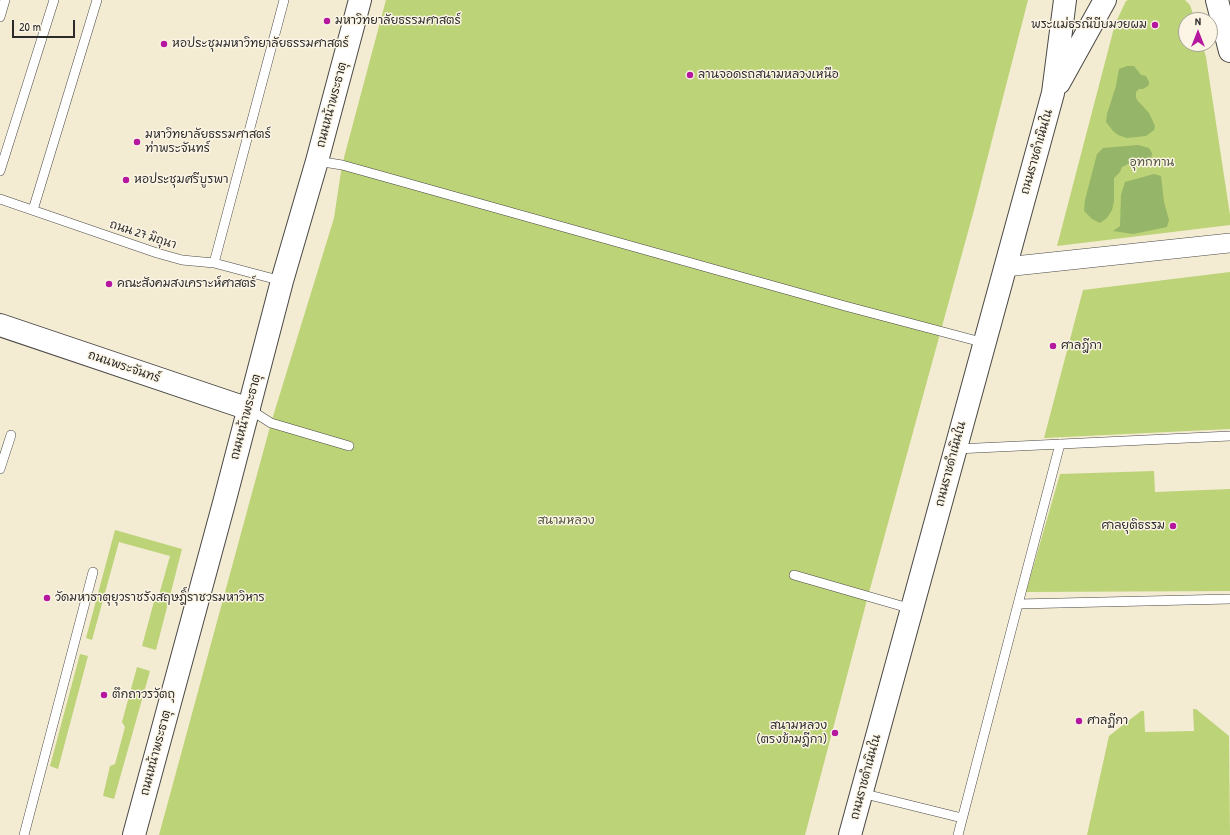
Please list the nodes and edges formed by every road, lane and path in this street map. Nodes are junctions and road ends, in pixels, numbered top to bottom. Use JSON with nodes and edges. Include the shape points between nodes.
{"nodes":[{"id":1,"x":5,"y":0,"type":"edge"},
{"id":2,"x":54,"y":0,"type":"edge"},
{"id":3,"x":97,"y":0,"type":"edge"},
{"id":4,"x":284,"y":0,"type":"edge"},
{"id":5,"x":360,"y":0,"type":"edge"},
{"id":6,"x":1066,"y":0,"type":"edge"},
{"id":7,"x":1105,"y":0,"type":"edge"},
{"id":8,"x":1208,"y":0,"type":"edge"},
{"id":9,"x":1217,"y":0,"type":"edge"},
{"id":10,"x":0,"y":17,"type":"edge"},
{"id":11,"x":1223,"y":23,"type":"junction"},
{"id":12,"x":1230,"y":51,"type":"edge"},
{"id":13,"x":1053,"y":94,"type":"junction"},
{"id":14,"x":317,"y":161,"type":"junction"},
{"id":15,"x":0,"y":171,"type":"edge"},
{"id":16,"x":0,"y":199,"type":"edge"},
{"id":17,"x":33,"y":210,"type":"junction"},
{"id":18,"x":1230,"y":243,"type":"edge"},
{"id":19,"x":214,"y":264,"type":"junction"},
{"id":20,"x":1005,"y":267,"type":"junction"},
{"id":21,"x":282,"y":281,"type":"junction"},
{"id":22,"x":0,"y":325,"type":"edge"},
{"id":23,"x":985,"y":343,"type":"junction"},
{"id":24,"x":249,"y":409,"type":"junction"},
{"id":25,"x":11,"y":435,"type":"dead end"},
{"id":26,"x":1230,"y":436,"type":"edge"},
{"id":27,"x":1060,"y":444,"type":"junction"},
{"id":28,"x":349,"y":446,"type":"dead end"},
{"id":29,"x":956,"y":449,"type":"junction"},
{"id":30,"x":0,"y":469,"type":"edge"},
{"id":31,"x":93,"y":572,"type":"dead end"},
{"id":32,"x":794,"y":575,"type":"dead end"},
{"id":33,"x":1230,"y":599,"type":"edge"},
{"id":34,"x":1018,"y":604,"type":"junction"},
{"id":35,"x":912,"y":609,"type":"junction"},
{"id":36,"x":861,"y":793,"type":"junction"},
{"id":37,"x":962,"y":818,"type":"junction"},
{"id":38,"x":24,"y":835,"type":"edge"},
{"id":39,"x":134,"y":835,"type":"edge"},
{"id":40,"x":850,"y":835,"type":"edge"},
{"id":41,"x":958,"y":835,"type":"edge"}],
"edges":[{"from":1,"to":10,"type":"lane"},
{"from":2,"to":15,"type":"lane"},
{"from":3,"to":17,"type":"lane"},
{"from":4,"to":19,"type":"lane"},
{"from":5,"to":14,"type":"street","name":"ถนนหน้าพระธาตุ"},
{"from":6,"to":13,"type":"street","name":"ถนนราชดำเนินใน"},
{"from":7,"to":13,"type":"street","name":"ถนนราชดำเนินใน"},
{"from":8,"to":11,"type":"street"},
{"from":9,"to":11,"type":"street"},
{"from":11,"to":12,"type":"street"},
{"from":13,"to":20,"type":"street","name":"ถนนราชดำเนินใน"},
{"from":14,"to":21,"type":"street","name":"ถนนหน้าพระธาตุ"},
{"from":14,"to":23,"type":"lane","via":[[342,165]]},
{"from":16,"to":17,"type":"lane","name":"ถนน 27 มิถุนา"},
{"from":17,"to":19,"type":"lane","name":"ถนน 27 มิถุนา","via":[[163,255]]},
{"from":18,"to":20,"type":"street"},
{"from":19,"to":21,"type":"lane","name":"ถนน 27 มิถุนา"},
{"from":20,"to":23,"type":"street","name":"ถนนราชดำเนินใน"},
{"from":21,"to":24,"type":"street","name":"ถนนหน้าพระธาตุ"},
{"from":22,"to":24,"type":"street","name":"ถนนพระจันทร์"},
{"from":23,"to":29,"type":"street","name":"ถนนราชดำเนินใน"},
{"from":24,"to":28,"type":"lane","via":[[270,423]]},
{"from":24,"to":39,"type":"street","name":"ถนนหน้าพระธาตุ"},
{"from":25,"to":30,"type":"lane"},
{"from":26,"to":27,"type":"lane"},
{"from":27,"to":29,"type":"lane"},
{"from":27,"to":34,"type":"lane"},
{"from":29,"to":35,"type":"street","name":"ถนนราชดำเนินใน"},
{"from":31,"to":38,"type":"lane"},
{"from":32,"to":35,"type":"lane"},
{"from":33,"to":34,"type":"lane"},
{"from":34,"to":37,"type":"lane"},
{"from":35,"to":36,"type":"street","name":"ถนนราชดำเนินใน"},
{"from":36,"to":37,"type":"lane"},
{"from":36,"to":40,"type":"street","name":"ถนนราชดำเนินใน"},
{"from":37,"to":41,"type":"lane"}]}
